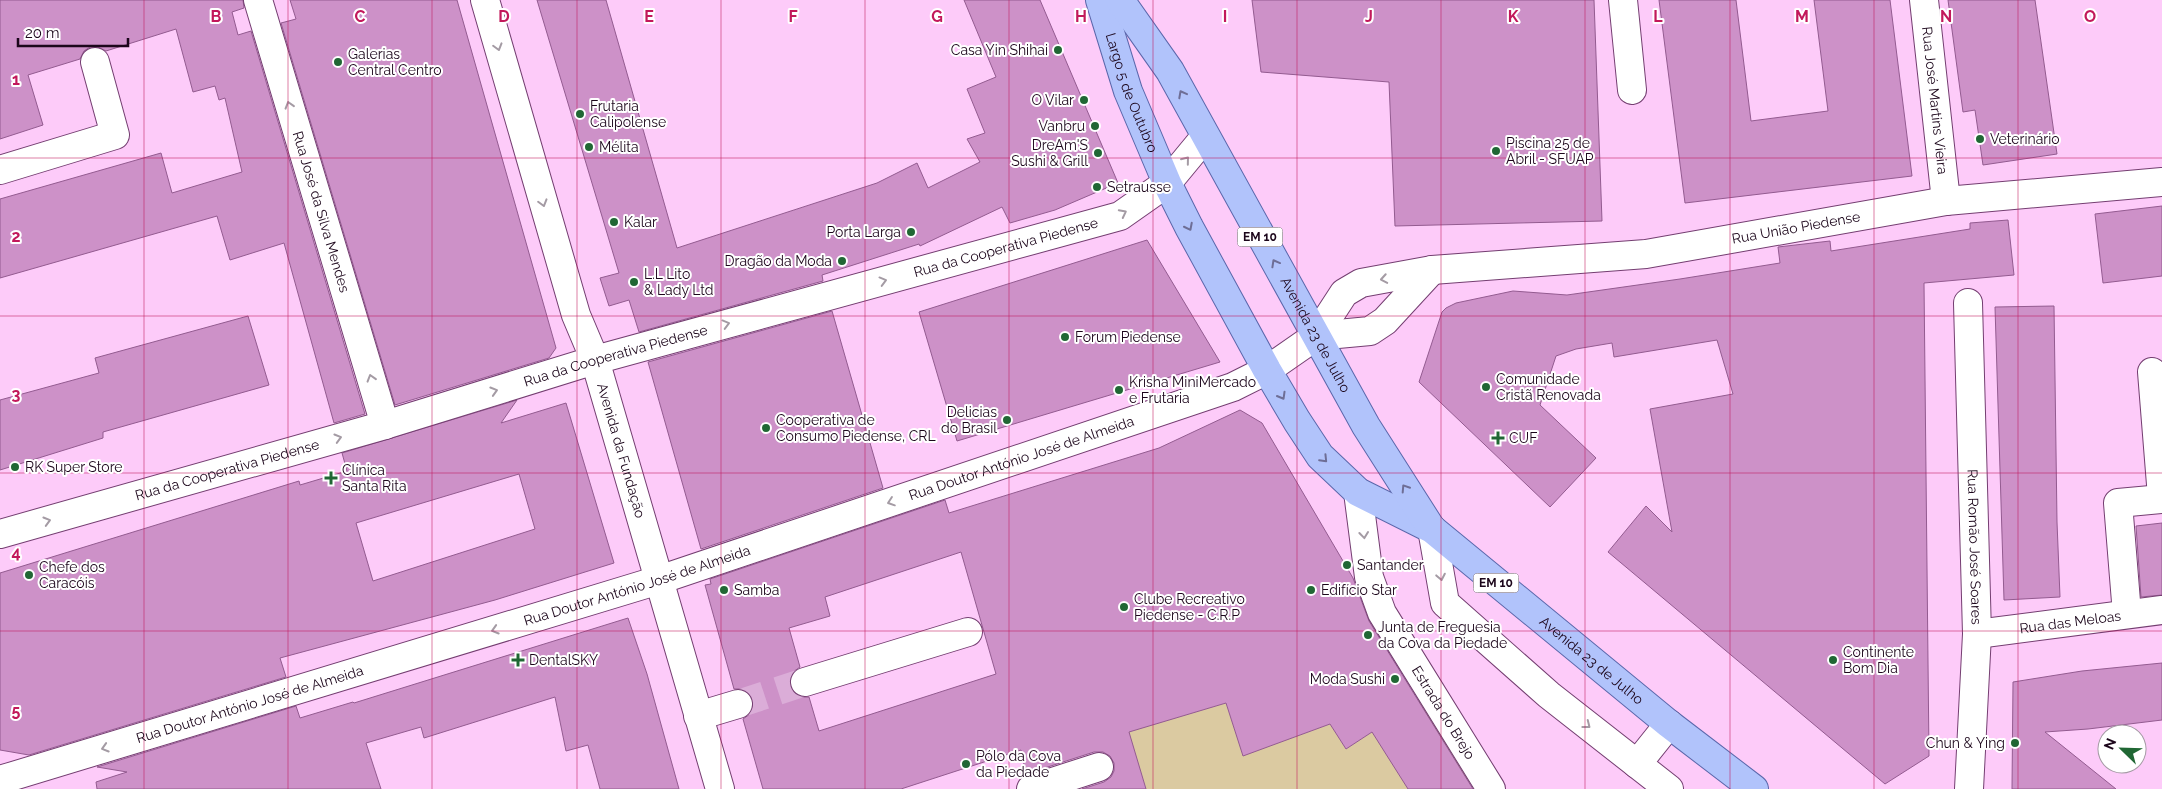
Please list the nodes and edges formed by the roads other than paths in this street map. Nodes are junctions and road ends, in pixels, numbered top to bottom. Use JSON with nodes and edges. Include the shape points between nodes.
{"nodes":[{"id":1,"x":258,"y":0,"type":"edge"},
{"id":2,"x":484,"y":0,"type":"edge"},
{"id":3,"x":1100,"y":0,"type":"edge"},
{"id":4,"x":1120,"y":0,"type":"edge"},
{"id":5,"x":1623,"y":0,"type":"edge"},
{"id":6,"x":1924,"y":0,"type":"edge"},
{"id":7,"x":96,"y":62,"type":"dead end"},
{"id":8,"x":1632,"y":90,"type":"dead end"},
{"id":9,"x":1205,"y":137,"type":"junction"},
{"id":10,"x":0,"y":170,"type":"edge"},
{"id":11,"x":2162,"y":182,"type":"edge"},
{"id":12,"x":1168,"y":183,"type":"junction"},
{"id":13,"x":1946,"y":201,"type":"junction"},
{"id":14,"x":1432,"y":270,"type":"junction"},
{"id":15,"x":1968,"y":304,"type":"dead end"},
{"id":16,"x":1316,"y":336,"type":"junction"},
{"id":17,"x":595,"y":360,"type":"junction"},
{"id":18,"x":1267,"y":370,"type":"junction"},
{"id":19,"x":2152,"y":372,"type":"dead end"},
{"id":20,"x":385,"y":425,"type":"junction"},
{"id":21,"x":1358,"y":492,"type":"junction"},
{"id":22,"x":2162,"y":498,"type":"edge"},
{"id":23,"x":1432,"y":529,"type":"junction"},
{"id":24,"x":0,"y":534,"type":"edge"},
{"id":25,"x":659,"y":580,"type":"junction"},
{"id":26,"x":2162,"y":610,"type":"edge"},
{"id":27,"x":2126,"y":614,"type":"junction"},
{"id":28,"x":968,"y":632,"type":"dead end"},
{"id":29,"x":1977,"y":634,"type":"junction"},
{"id":30,"x":805,"y":682,"type":"tunnel mouth"},
{"id":31,"x":738,"y":704,"type":"tunnel mouth"},
{"id":32,"x":698,"y":716,"type":"junction"},
{"id":33,"x":1669,"y":724,"type":"junction"},
{"id":34,"x":1637,"y":764,"type":"junction"},
{"id":35,"x":1099,"y":768,"type":"dead end"},
{"id":36,"x":0,"y":780,"type":"edge"},
{"id":37,"x":720,"y":789,"type":"edge"},
{"id":38,"x":1031,"y":789,"type":"edge"},
{"id":39,"x":1491,"y":789,"type":"edge"},
{"id":40,"x":1669,"y":789,"type":"edge"},
{"id":41,"x":1754,"y":789,"type":"edge"},
{"id":42,"x":1969,"y":789,"type":"edge"}],
"edges":[{"from":20,"to":1,"type":"street","name":"Rua José da Silva Mendes","one_way":true},
{"from":2,"to":17,"type":"street","name":"Avenida da Fundação","one_way":true,"via":[[576,315]]},
{"from":3,"to":12,"type":"main road","name":"Largo 5 de Outubro","number":"EM 10","via":[[1128,91]]},
{"from":9,"to":4,"type":"main road","name":"Largo 5 de Outubro","number":"EM 10","one_way":true,"via":[[1170,71]]},
{"from":5,"to":8,"type":"street"},
{"from":6,"to":13,"type":"street","name":"Rua José Martins Vieira"},
{"from":7,"to":10,"type":"street","via":[[115,135]]},
{"from":12,"to":9,"type":"street","name":"Rua da Cooperativa Piedense","one_way":true},
{"from":16,"to":9,"type":"main road","name":"Avenida 23 de Julho","number":"EM 10","one_way":true},
{"from":11,"to":13,"type":"street","name":"Rua União Piedense"},
{"from":17,"to":12,"type":"street","name":"Rua da Cooperativa Piedense","one_way":true,"via":[[1120,216]]},
{"from":12,"to":18,"type":"main road","name":"Avenida 23 de Julho","number":"EM 10","one_way":true},
{"from":13,"to":14,"type":"street","name":"Rua União Piedense","via":[[1646,254]]},
{"from":14,"to":16,"type":"street","via":[[1385,320],[1370,331]]},
{"from":14,"to":16,"type":"street","name":"Rua União Piedense","one_way":true,"via":[[1361,283],[1344,293]]},
{"from":15,"to":29,"type":"street","name":"Rua Romão José Soares"},
{"from":16,"to":18,"type":"street","name":"Rua Doutor António José de Almeida"},
{"from":23,"to":16,"type":"main road","name":"Avenida 23 de Julho","number":"EM 10","one_way":true,"via":[[1366,426]]},
{"from":20,"to":17,"type":"street","name":"Rua da Cooperativa Piedense","one_way":true},
{"from":17,"to":25,"type":"street","name":"Avenida da Fundação"},
{"from":18,"to":21,"type":"main road","name":"Avenida 23 de Julho","number":"EM 10","one_way":true,"via":[[1320,456]]},
{"from":18,"to":25,"type":"street","name":"Rua Doutor António José de Almeida","one_way":true,"via":[[1232,387]]},
{"from":19,"to":22,"type":"street"},
{"from":24,"to":20,"type":"street","name":"Rua da Cooperativa Piedense","one_way":true},
{"from":21,"to":23,"type":"main road","name":"Avenida 23 de Julho","number":"EM 10"},
{"from":21,"to":39,"type":"street","name":"Estrada do Brejo","one_way":true,"via":[[1369,577],[1382,613]]},
{"from":22,"to":27,"type":"street","via":[[2118,504]]},
{"from":23,"to":33,"type":"main road","name":"Avenida 23 de Julho","number":"EM 10"},
{"from":23,"to":34,"type":"street","one_way":true,"via":[[1446,603],[1549,695]]},
{"from":25,"to":32,"type":"street","name":"Avenida da Fundação"},
{"from":25,"to":36,"type":"street","name":"Rua Doutor António José de Almeida","one_way":true},
{"from":26,"to":27,"type":"street","name":"Rua das Meloas"},
{"from":27,"to":29,"type":"street","name":"Rua das Meloas"},
{"from":28,"to":30,"type":"street"},
{"from":29,"to":42,"type":"street","name":"Rua Romão José Soares"},
{"from":31,"to":32,"type":"street"},
{"from":32,"to":37,"type":"street","name":"Avenida da Fundação"},
{"from":33,"to":34,"type":"street"},
{"from":33,"to":41,"type":"main road","name":"Avenida 23 de Julho","number":"EM 10"},
{"from":34,"to":40,"type":"street"},
{"from":35,"to":38,"type":"street"}]}
